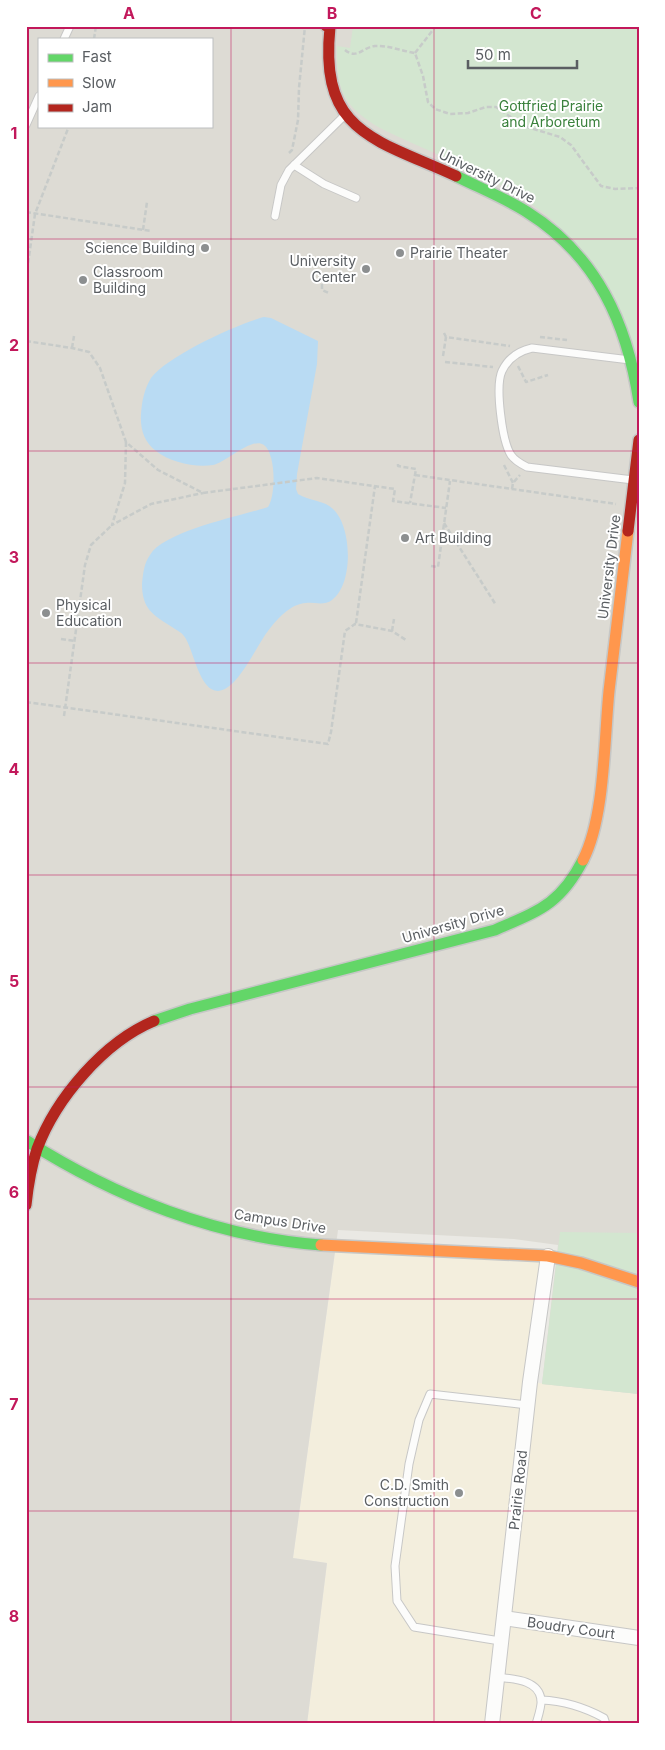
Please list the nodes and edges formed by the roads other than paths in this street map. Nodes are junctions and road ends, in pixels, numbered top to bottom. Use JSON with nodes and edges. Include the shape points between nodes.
{"nodes":[{"id":1,"x":70,"y":26,"type":"edge"},
{"id":2,"x":329,"y":29,"type":"edge"},
{"id":3,"x":64,"y":38,"type":"edge"},
{"id":4,"x":38,"y":98,"type":"edge"},
{"id":5,"x":346,"y":114,"type":"junction"},
{"id":6,"x":26,"y":125,"type":"edge"},
{"id":7,"x":294,"y":164,"type":"junction"},
{"id":8,"x":356,"y":198,"type":"dead end"},
{"id":9,"x":275,"y":216,"type":"dead end"},
{"id":10,"x":636,"y":361,"type":"edge"},
{"id":11,"x":639,"y":402,"type":"edge"},
{"id":12,"x":639,"y":440,"type":"edge"},
{"id":13,"x":637,"y":480,"type":"edge"},
{"id":14,"x":26,"y":1141,"type":"edge"},
{"id":15,"x":37,"y":1148,"type":"junction"},
{"id":16,"x":26,"y":1205,"type":"edge"},
{"id":17,"x":548,"y":1256,"type":"junction"},
{"id":18,"x":639,"y":1282,"type":"edge"},
{"id":19,"x":527,"y":1405,"type":"junction"},
{"id":20,"x":504,"y":1618,"type":"junction"},
{"id":21,"x":639,"y":1638,"type":"edge"},
{"id":22,"x":500,"y":1642,"type":"junction"},
{"id":23,"x":497,"y":1677,"type":"junction"},
{"id":24,"x":541,"y":1700,"type":"junction"},
{"id":25,"x":492,"y":1724,"type":"edge"},
{"id":26,"x":536,"y":1724,"type":"edge"},
{"id":27,"x":606,"y":1724,"type":"edge"}],
"edges":[{"from":1,"to":3,"type":"lane"},
{"from":2,"to":5,"type":"street","name":"University Drive","via":[[329,77],[334,94]]},
{"from":4,"to":6,"type":"lane"},
{"from":5,"to":7,"type":"lane"},
{"from":5,"to":10,"type":"street","name":"University Drive","via":[[371,138],[517,206],[551,229],[580,257],[601,285]]},
{"from":7,"to":8,"type":"lane","via":[[324,184]]},
{"from":7,"to":9,"type":"lane","via":[[281,185]]},
{"from":10,"to":11,"type":"street","name":"University Drive"},
{"from":10,"to":13,"type":"lane","via":[[538,347],[526,349],[511,358],[502,370],[498,391],[507,447],[515,460],[527,467]]},
{"from":12,"to":13,"type":"street","name":"University Drive"},
{"from":13,"to":15,"type":"street","name":"University Drive","via":[[631,506],[595,821],[582,863],[560,895],[537,912],[495,930],[190,1009],[138,1029],[106,1052],[86,1072],[45,1128]]},
{"from":14,"to":15,"type":"street","name":"Campus Drive"},
{"from":15,"to":16,"type":"street","name":"University Drive"},
{"from":15,"to":17,"type":"street","name":"Campus Drive","via":[[138,1199],[206,1223],[253,1234],[301,1243]]},
{"from":17,"to":18,"type":"street","name":"Campus Drive"},
{"from":17,"to":19,"type":"street","name":"Prairie Road"},
{"from":19,"to":20,"type":"street","name":"Prairie Road"},
{"from":19,"to":22,"type":"lane","via":[[430,1394],[418,1420],[409,1464],[395,1566],[397,1600],[414,1627]]},
{"from":20,"to":21,"type":"street","name":"Boudry Court"},
{"from":20,"to":22,"type":"street","name":"Prairie Road"},
{"from":22,"to":23,"type":"street","name":"Prairie Road"},
{"from":23,"to":24,"type":"lane","via":[[524,1680],[536,1689]]},
{"from":23,"to":25,"type":"street","name":"Prairie Road"},
{"from":24,"to":26,"type":"lane"},
{"from":24,"to":27,"type":"lane","via":[[560,1701],[588,1709],[604,1718]]}]}
